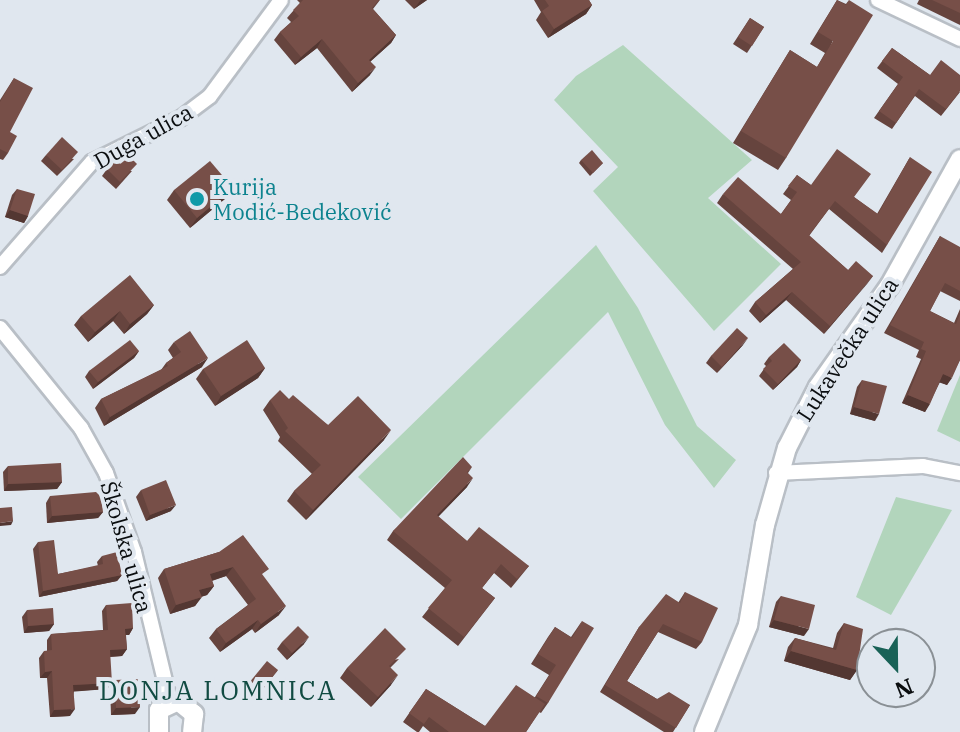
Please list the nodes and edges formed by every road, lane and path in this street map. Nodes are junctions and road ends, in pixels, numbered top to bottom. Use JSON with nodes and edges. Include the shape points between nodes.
{"nodes":[{"id":1,"x":281,"y":0,"type":"edge"},
{"id":2,"x":878,"y":0,"type":"edge"},
{"id":3,"x":960,"y":39,"type":"edge"},
{"id":4,"x":960,"y":159,"type":"edge"},
{"id":5,"x":0,"y":267,"type":"edge"},
{"id":6,"x":0,"y":328,"type":"edge"},
{"id":7,"x":776,"y":473,"type":"junction"},
{"id":8,"x":960,"y":473,"type":"edge"},
{"id":9,"x":170,"y":702,"type":"junction"},
{"id":10,"x":198,"y":731,"type":"edge"},
{"id":11,"x":159,"y":732,"type":"edge"},
{"id":12,"x":704,"y":732,"type":"edge"}],
"edges":[{"from":1,"to":5,"type":"street","name":"Duga ulica","via":[[210,96],[181,118],[92,162]]},
{"from":2,"to":3,"type":"street"},
{"from":4,"to":7,"type":"street","name":"Lukavečka ulica","via":[[890,285],[818,387]]},
{"from":6,"to":9,"type":"street","name":"Školska ulica","via":[[81,428],[106,473],[134,552]]},
{"from":7,"to":8,"type":"street","via":[[923,466]]},
{"from":7,"to":12,"type":"street","name":"Lukavečka ulica","via":[[748,625]]},
{"from":9,"to":10,"type":"street","via":[[190,708]]},
{"from":9,"to":11,"type":"street","via":[[156,716]]}]}
